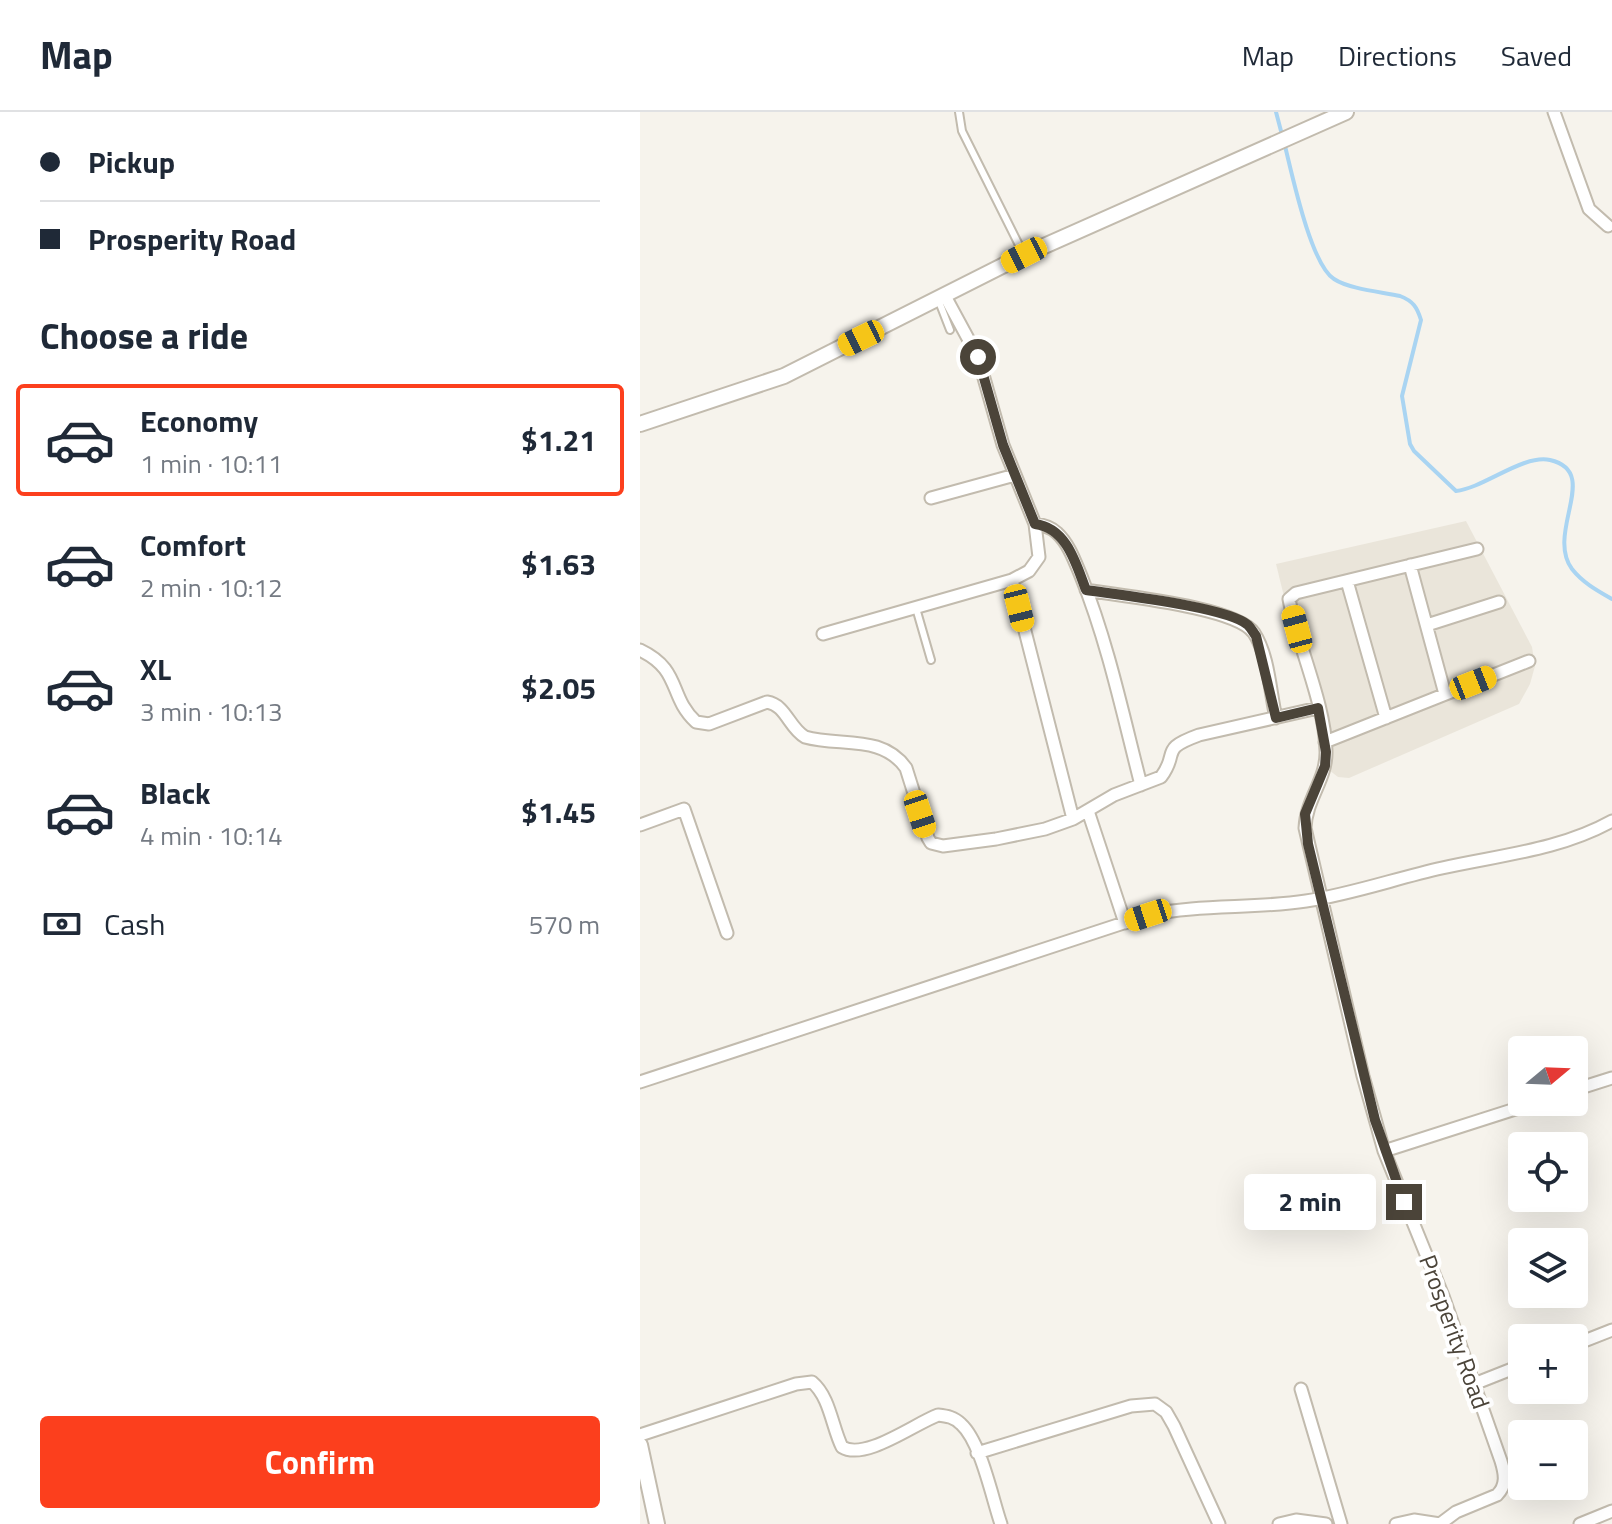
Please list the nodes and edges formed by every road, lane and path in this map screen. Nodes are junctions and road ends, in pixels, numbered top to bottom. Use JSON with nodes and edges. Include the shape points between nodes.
{"nodes":[{"id":1,"x":959,"y":112,"type":"edge"},
{"id":2,"x":1346,"y":112,"type":"edge"},
{"id":3,"x":1554,"y":112,"type":"edge"},
{"id":4,"x":1608,"y":226,"type":"dead end"},
{"id":5,"x":1024,"y":255,"type":"junction"},
{"id":6,"x":942,"y":298,"type":"junction"},
{"id":7,"x":950,"y":330,"type":"dead end"},
{"id":8,"x":640,"y":424,"type":"edge"},
{"id":9,"x":1015,"y":475,"type":"junction"},
{"id":10,"x":931,"y":498,"type":"dead end"},
{"id":11,"x":1035,"y":524,"type":"junction"},
{"id":12,"x":1477,"y":549,"type":"dead end"},
{"id":13,"x":1410,"y":565,"type":"junction"},
{"id":14,"x":1012,"y":580,"type":"junction"},
{"id":15,"x":1347,"y":581,"type":"junction"},
{"id":16,"x":1086,"y":590,"type":"junction"},
{"id":17,"x":1499,"y":602,"type":"dead end"},
{"id":18,"x":916,"y":608,"type":"junction"},
{"id":19,"x":1427,"y":625,"type":"junction"},
{"id":20,"x":823,"y":634,"type":"dead end"},
{"id":21,"x":640,"y":650,"type":"edge"},
{"id":22,"x":931,"y":660,"type":"dead end"},
{"id":23,"x":1529,"y":661,"type":"dead end"},
{"id":24,"x":1445,"y":694,"type":"junction"},
{"id":25,"x":1318,"y":708,"type":"junction"},
{"id":26,"x":1276,"y":718,"type":"junction"},
{"id":27,"x":1386,"y":718,"type":"junction"},
{"id":28,"x":1325,"y":742,"type":"junction"},
{"id":29,"x":1141,"y":785,"type":"junction"},
{"id":30,"x":1088,"y":811,"type":"junction"},
{"id":31,"x":1073,"y":819,"type":"junction"},
{"id":32,"x":1612,"y":821,"type":"edge"},
{"id":33,"x":640,"y":825,"type":"edge"},
{"id":34,"x":1321,"y":898,"type":"junction"},
{"id":35,"x":1125,"y":923,"type":"junction"},
{"id":36,"x":727,"y":933,"type":"dead end"},
{"id":37,"x":1612,"y":1078,"type":"edge"},
{"id":38,"x":640,"y":1082,"type":"edge"},
{"id":39,"x":1588,"y":1086,"type":"edge"},
{"id":40,"x":1508,"y":1111,"type":"edge"},
{"id":41,"x":1384,"y":1151,"type":"junction"},
{"id":42,"x":1612,"y":1330,"type":"edge"},
{"id":43,"x":1588,"y":1339,"type":"edge"},
{"id":44,"x":1508,"y":1371,"type":"edge"},
{"id":45,"x":1474,"y":1384,"type":"junction"},
{"id":46,"x":1301,"y":1389,"type":"dead end"},
{"id":47,"x":640,"y":1435,"type":"edge"},
{"id":48,"x":640,"y":1445,"type":"edge"},
{"id":49,"x":977,"y":1453,"type":"junction"},
{"id":50,"x":643,"y":1473,"type":"edge"},
{"id":51,"x":1612,"y":1511,"type":"edge"},
{"id":52,"x":657,"y":1524,"type":"edge"},
{"id":53,"x":1001,"y":1524,"type":"edge"},
{"id":54,"x":1219,"y":1524,"type":"edge"},
{"id":55,"x":1279,"y":1524,"type":"edge"},
{"id":56,"x":1326,"y":1524,"type":"edge"},
{"id":57,"x":1341,"y":1524,"type":"edge"},
{"id":58,"x":1396,"y":1524,"type":"edge"},
{"id":59,"x":1440,"y":1524,"type":"edge"},
{"id":60,"x":1580,"y":1524,"type":"edge"}],
"edges":[{"from":1,"to":5,"type":"lane","via":[[962,131]]},
{"from":2,"to":5,"type":"street"},
{"from":3,"to":4,"type":"street","via":[[1589,209]]},
{"from":5,"to":6,"type":"street"},
{"from":6,"to":7,"type":"lane"},
{"from":6,"to":8,"type":"street","via":[[784,376]]},
{"from":6,"to":9,"type":"street","via":[[978,357]]},
{"from":9,"to":10,"type":"street"},
{"from":9,"to":11,"type":"street"},
{"from":11,"to":14,"type":"street","via":[[1039,557],[1029,571]]},
{"from":11,"to":16,"type":"street","via":[[1056,532]]},
{"from":12,"to":13,"type":"street"},
{"from":13,"to":15,"type":"street"},
{"from":13,"to":19,"type":"street"},
{"from":14,"to":18,"type":"street"},
{"from":14,"to":31,"type":"street"},
{"from":15,"to":25,"type":"street","name":"Prosperity Road","via":[[1290,597]]},
{"from":15,"to":27,"type":"street"},
{"from":16,"to":26,"type":"street","via":[[1201,609],[1248,625],[1261,651]]},
{"from":16,"to":29,"type":"street"},
{"from":17,"to":19,"type":"street"},
{"from":18,"to":20,"type":"street"},
{"from":18,"to":22,"type":"lane"},
{"from":19,"to":24,"type":"street"},
{"from":21,"to":31,"type":"street","via":[[667,669],[696,722],[709,724],[767,702],[779,706],[805,737],[885,748],[906,768],[928,838],[936,845],[1020,835]]},
{"from":23,"to":24,"type":"street"},
{"from":24,"to":27,"type":"street"},
{"from":25,"to":26,"type":"street"},
{"from":25,"to":28,"type":"street","name":"Prosperity Road"},
{"from":26,"to":29,"type":"street","via":[[1180,742],[1171,750],[1161,777]]},
{"from":27,"to":28,"type":"street"},
{"from":28,"to":34,"type":"street","name":"Prosperity Road","via":[[1325,766],[1305,814]]},
{"from":29,"to":30,"type":"street"},
{"from":30,"to":31,"type":"street"},
{"from":30,"to":35,"type":"street"},
{"from":32,"to":34,"type":"street","via":[[1571,841]]},
{"from":33,"to":36,"type":"street","via":[[684,809]]},
{"from":34,"to":35,"type":"street","via":[[1193,907]]},
{"from":34,"to":41,"type":"street","name":"Prosperity Road"},
{"from":35,"to":38,"type":"street"},
{"from":37,"to":39,"type":"street"},
{"from":40,"to":41,"type":"street"},
{"from":41,"to":45,"type":"street","name":"Prosperity Road"},
{"from":42,"to":43,"type":"street"},
{"from":44,"to":45,"type":"street"},
{"from":45,"to":59,"type":"street","name":"Prosperity Road","via":[[1504,1485],[1497,1495]]},
{"from":46,"to":57,"type":"street"},
{"from":47,"to":49,"type":"street","via":[[805,1381],[819,1388],[847,1451],[864,1449],[938,1415],[962,1424]]},
{"from":48,"to":50,"type":"street"},
{"from":49,"to":53,"type":"street"},
{"from":49,"to":54,"type":"street","via":[[1131,1406],[1155,1404],[1174,1426]]},
{"from":50,"to":52,"type":"street"},
{"from":51,"to":60,"type":"street"},
{"from":55,"to":56,"type":"street"},
{"from":58,"to":59,"type":"street"}]}
